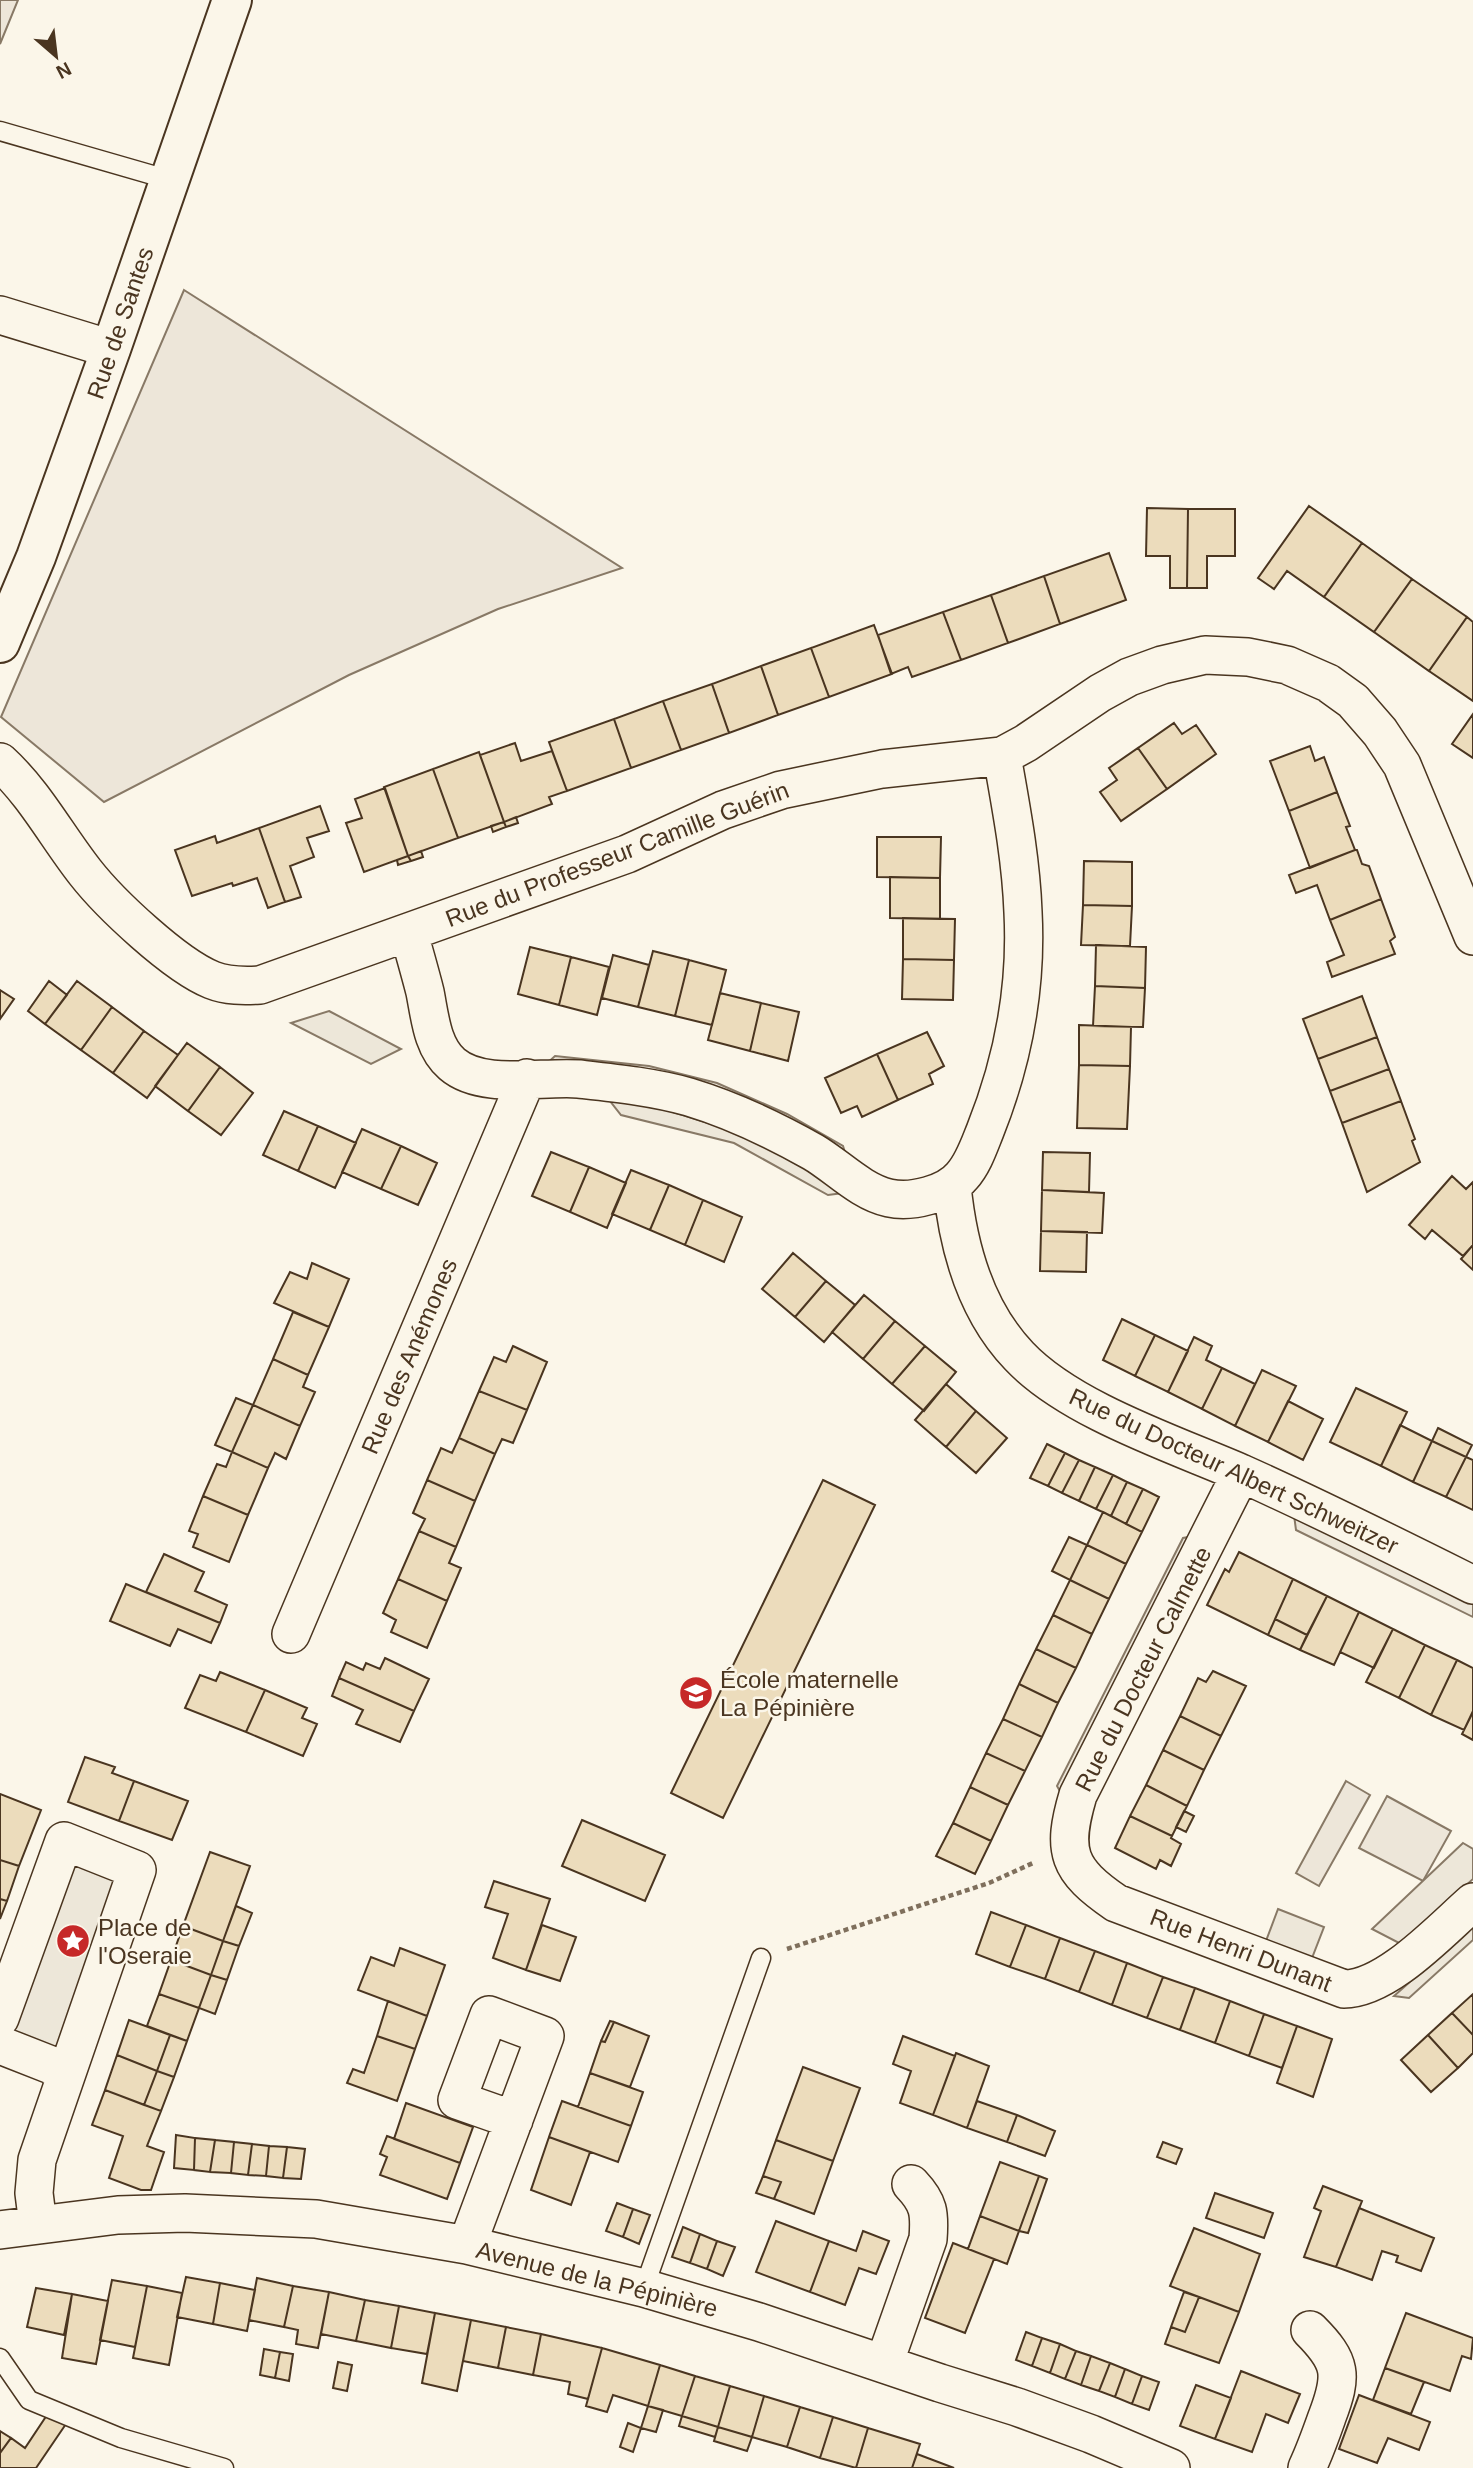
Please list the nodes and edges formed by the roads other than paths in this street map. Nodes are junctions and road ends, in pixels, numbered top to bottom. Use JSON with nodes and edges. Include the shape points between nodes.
{"nodes":[{"id":1,"x":232,"y":0,"type":"edge"},
{"id":2,"x":0,"y":131,"type":"edge"},
{"id":3,"x":170,"y":180,"type":"junction"},
{"id":4,"x":0,"y":315,"type":"edge"},
{"id":5,"x":111,"y":349,"type":"junction"},
{"id":6,"x":0,"y":643,"type":"edge"},
{"id":7,"x":1002,"y":756,"type":"junction"},
{"id":8,"x":0,"y":762,"type":"edge"},
{"id":9,"x":409,"y":933,"type":"junction"},
{"id":10,"x":1473,"y":936,"type":"edge"},
{"id":11,"x":527,"y":1078,"type":"junction"},
{"id":12,"x":952,"y":1186,"type":"junction"},
{"id":13,"x":1241,"y":1474,"type":"junction"},
{"id":14,"x":1473,"y":1584,"type":"edge"},
{"id":15,"x":291,"y":1634,"type":"dead end"},
{"id":16,"x":1073,"y":1858,"type":"joint"},
{"id":17,"x":1473,"y":1902,"type":"edge"},
{"id":18,"x":761,"y":1958,"type":"road end"},
{"id":19,"x":0,"y":2018,"type":"edge"},
{"id":20,"x":0,"y":2045,"type":"edge"},
{"id":21,"x":66,"y":2075,"type":"junction"},
{"id":22,"x":513,"y":2120,"type":"dead end"},
{"id":23,"x":911,"y":2184,"type":"dead end"},
{"id":24,"x":38,"y":2225,"type":"junction"},
{"id":25,"x":0,"y":2230,"type":"edge"},
{"id":26,"x":467,"y":2245,"type":"junction"},
{"id":27,"x":644,"y":2288,"type":"junction"},
{"id":28,"x":1310,"y":2330,"type":"dead end"},
{"id":29,"x":0,"y":2358,"type":"edge"},
{"id":30,"x":884,"y":2364,"type":"junction"},
{"id":31,"x":224,"y":2468,"type":"edge"},
{"id":32,"x":1171,"y":2468,"type":"edge"},
{"id":33,"x":1307,"y":2468,"type":"edge"}],
"edges":[{"from":1,"to":3,"type":"street","name":"Rue de Santes"},
{"from":2,"to":3,"type":"lane"},
{"from":3,"to":5,"type":"street","name":"Rue de Santes"},
{"from":4,"to":5,"type":"street"},
{"from":5,"to":6,"type":"street","name":"Rue de Santes"},
{"from":7,"to":9,"type":"street","name":"Rue du Professeur Camille Guérin","via":[[882,769],[782,790]]},
{"from":7,"to":10,"type":"street","name":"Rue du Professeur Camille Guérin","via":[[1100,693],[1162,664],[1205,655],[1287,665],[1328,683],[1353,701],[1380,732],[1402,765]]},
{"from":7,"to":12,"type":"street","via":[[1023,911],[1020,1000],[997,1100],[972,1161]]},
{"from":8,"to":9,"type":"street","name":"Rue du Professeur Camille Guérin","via":[[48,817],[87,875],[148,935],[193,971],[215,981],[260,985]]},
{"from":9,"to":11,"type":"street","via":[[433,1033],[451,1063],[480,1077]]},
{"from":11,"to":12,"type":"street","via":[[635,1086],[688,1097],[784,1136],[888,1198],[929,1195]]},
{"from":11,"to":15,"type":"street","name":"Rue des Anémones"},
{"from":12,"to":13,"type":"street","name":"Rue du Docteur Albert Schweitzer","via":[[955,1217],[978,1294],[1019,1357],[1075,1399]]},
{"from":13,"to":14,"type":"street","name":"Rue du Docteur Albert Schweitzer"},
{"from":13,"to":16,"type":"street","name":"Rue du Docteur Calmette","via":[[1078,1795],[1071,1819]]},
{"from":16,"to":17,"type":"street","name":"Rue Henri Dunant","via":[[1092,1886],[1116,1903],[1344,1989],[1365,1987],[1385,1978]]},
{"from":18,"to":27,"type":"lane"},
{"from":19,"to":21,"type":"street","via":[[64,1841],[138,1870]]},
{"from":20,"to":21,"type":"street"},
{"from":21,"to":24,"type":"street","via":[[37,2160],[34,2193]]},
{"from":22,"to":26,"type":"street"},
{"from":23,"to":30,"type":"street","via":[[925,2199],[928,2239]]},
{"from":24,"to":25,"type":"street","name":"Avenue de la Pépinière"},
{"from":24,"to":26,"type":"street","name":"Avenue de la Pépinière","via":[[118,2215],[316,2219]]},
{"from":26,"to":27,"type":"street","name":"Avenue de la Pépinière"},
{"from":27,"to":30,"type":"street","name":"Avenue de la Pépinière"},
{"from":28,"to":33,"type":"street","via":[[1333,2359],[1338,2389]]},
{"from":29,"to":31,"type":"lane","via":[[29,2400],[121,2438]]},
{"from":30,"to":32,"type":"street","name":"Avenue de la Pépinière","via":[[1091,2434]]}]}
